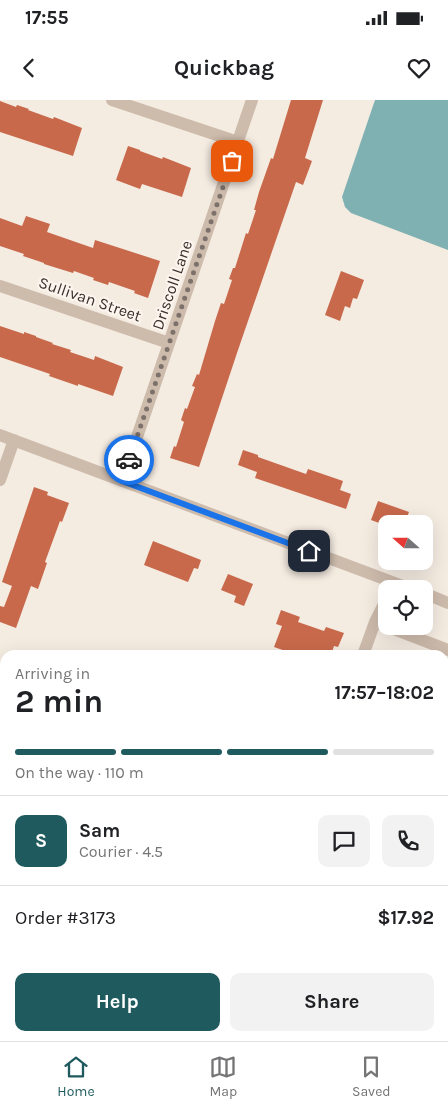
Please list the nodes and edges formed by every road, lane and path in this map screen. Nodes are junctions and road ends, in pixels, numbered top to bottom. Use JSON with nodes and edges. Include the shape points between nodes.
{"nodes":[{"id":1,"x":112,"y":100,"type":"edge"},
{"id":2,"x":252,"y":100,"type":"edge"},
{"id":3,"x":238,"y":142,"type":"junction"},
{"id":4,"x":0,"y":286,"type":"edge"},
{"id":5,"x":170,"y":343,"type":"junction"},
{"id":6,"x":0,"y":435,"type":"edge"},
{"id":7,"x":14,"y":440,"type":"junction"},
{"id":8,"x":0,"y":480,"type":"edge"},
{"id":9,"x":122,"y":481,"type":"junction"},
{"id":10,"x":378,"y":580,"type":"edge"},
{"id":11,"x":433,"y":597,"type":"edge"},
{"id":12,"x":448,"y":603,"type":"edge"},
{"id":13,"x":378,"y":616,"type":"edge"},
{"id":14,"x":375,"y":622,"type":"junction"},
{"id":15,"x":365,"y":650,"type":"edge"},
{"id":16,"x":448,"y":650,"type":"edge"}],
"edges":[{"from":1,"to":3,"type":"street"},
{"from":2,"to":3,"type":"street","name":"Driscoll Lane"},
{"from":3,"to":5,"type":"street","name":"Driscoll Lane"},
{"from":4,"to":5,"type":"street","name":"Sullivan Street"},
{"from":5,"to":9,"type":"street","name":"Driscoll Lane"},
{"from":6,"to":7,"type":"street"},
{"from":7,"to":8,"type":"street"},
{"from":7,"to":9,"type":"street"},
{"from":9,"to":10,"type":"street"},
{"from":11,"to":12,"type":"street"},
{"from":13,"to":14,"type":"street"},
{"from":14,"to":15,"type":"street"},
{"from":14,"to":16,"type":"street"}]}
